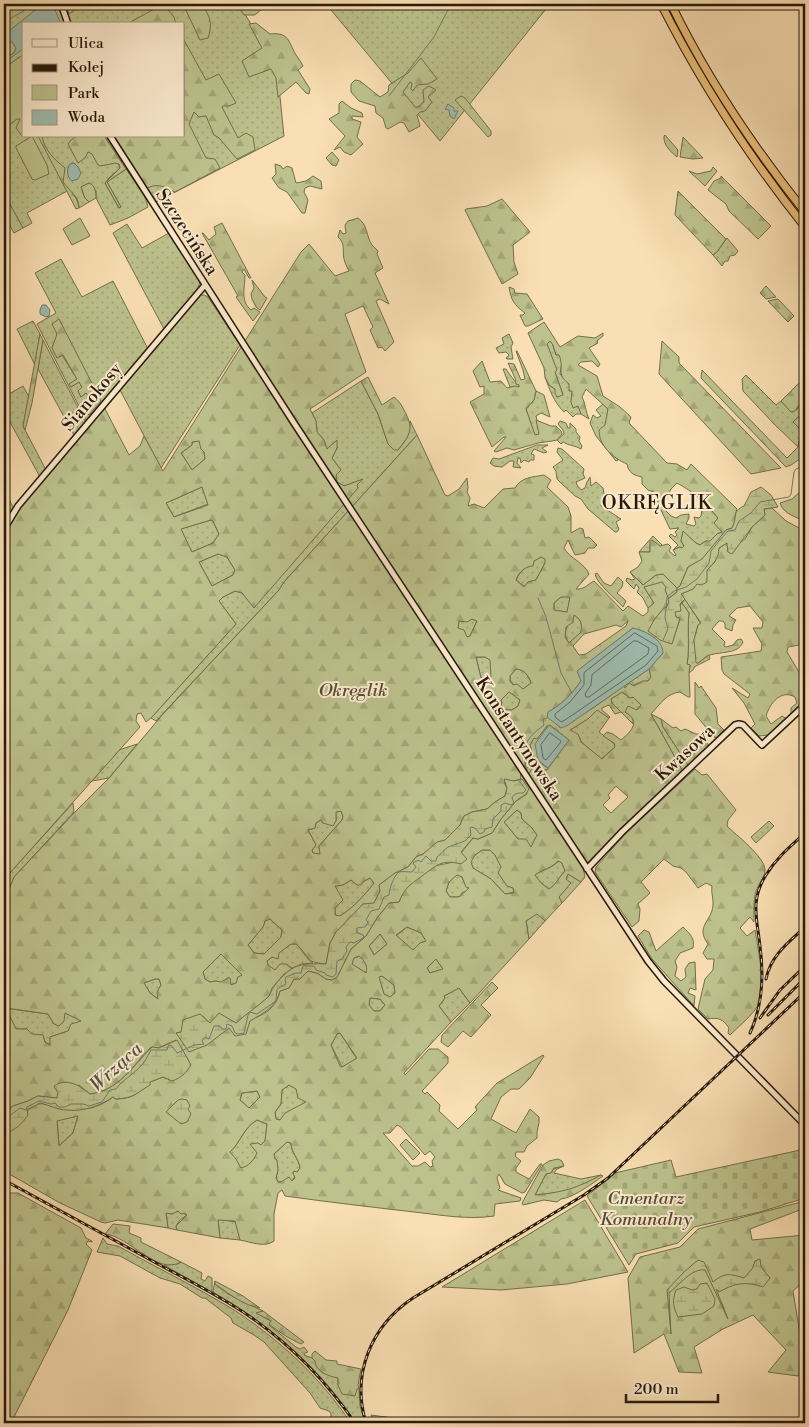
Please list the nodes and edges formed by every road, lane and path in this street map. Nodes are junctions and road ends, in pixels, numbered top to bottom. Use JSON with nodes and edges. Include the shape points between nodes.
{"nodes":[{"id":1,"x":61,"y":4,"type":"edge"},
{"id":2,"x":661,"y":4,"type":"edge"},
{"id":3,"x":671,"y":4,"type":"edge"},
{"id":4,"x":67,"y":22,"type":"edge"},
{"id":5,"x":111,"y":138,"type":"edge"},
{"id":6,"x":805,"y":212,"type":"edge"},
{"id":7,"x":805,"y":227,"type":"edge"},
{"id":8,"x":205,"y":285,"type":"junction"},
{"id":9,"x":242,"y":342,"type":"joint"},
{"id":10,"x":4,"y":529,"type":"edge"},
{"id":11,"x":805,"y":704,"type":"edge"},
{"id":12,"x":587,"y":869,"type":"junction"},
{"id":13,"x":805,"y":1125,"type":"edge"}],
"edges":[{"from":1,"to":4,"type":"main road"},
{"from":2,"to":7,"type":"highway","via":[[724,114]]},
{"from":3,"to":6,"type":"highway","via":[[728,103]]},
{"from":5,"to":8,"type":"main road","name":"Szczecińska"},
{"from":8,"to":9,"type":"main road","name":"Szczecińska"},
{"from":8,"to":10,"type":"main road","name":"Sianokosy","via":[[18,506]]},
{"from":9,"to":12,"type":"main road","name":"Konstantynowska"},
{"from":11,"to":12,"type":"main road","name":"Kwasowa","via":[[762,745],[743,725],[735,725]]},
{"from":12,"to":13,"type":"main road","name":"Konstantynowska","via":[[657,972]]}]}
